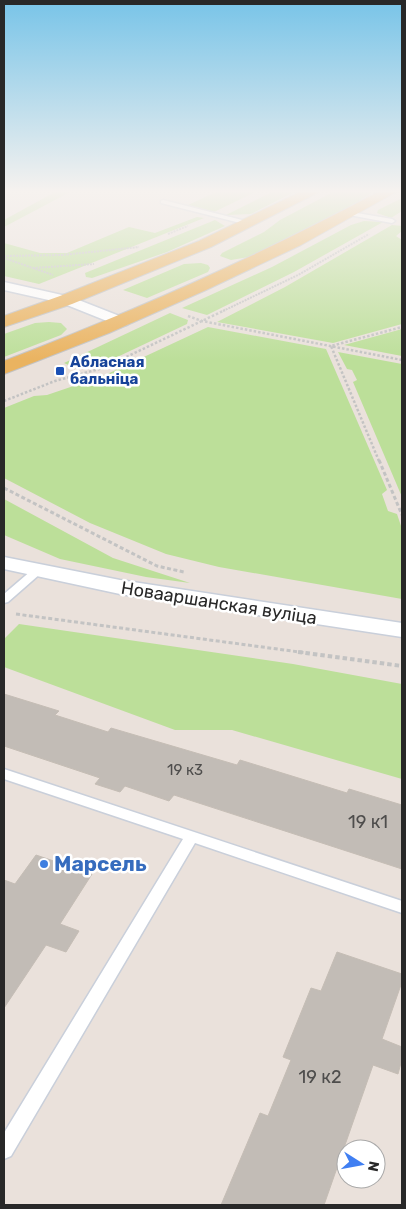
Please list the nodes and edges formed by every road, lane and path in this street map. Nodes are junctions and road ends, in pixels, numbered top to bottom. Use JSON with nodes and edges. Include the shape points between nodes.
{"nodes":[{"id":1,"x":126,"y":248,"type":"edge"},
{"id":2,"x":136,"y":248,"type":"edge"},
{"id":3,"x":225,"y":248,"type":"edge"},
{"id":4,"x":283,"y":248,"type":"edge"},
{"id":5,"x":344,"y":248,"type":"edge"},
{"id":6,"x":122,"y":254,"type":"dead end"},
{"id":7,"x":4,"y":257,"type":"edge"},
{"id":8,"x":214,"y":260,"type":"junction"},
{"id":9,"x":33,"y":268,"type":"junction"},
{"id":10,"x":83,"y":269,"type":"dead end"},
{"id":11,"x":54,"y":276,"type":"dead end"},
{"id":12,"x":4,"y":286,"type":"edge"},
{"id":13,"x":66,"y":300,"type":"junction"},
{"id":14,"x":202,"y":321,"type":"junction"},
{"id":15,"x":4,"y":322,"type":"edge"},
{"id":16,"x":122,"y":322,"type":"junction"},
{"id":17,"x":402,"y":327,"type":"edge"},
{"id":18,"x":331,"y":346,"type":"junction"},
{"id":19,"x":402,"y":360,"type":"edge"},
{"id":20,"x":4,"y":368,"type":"edge"},
{"id":21,"x":4,"y":401,"type":"edge"},
{"id":22,"x":4,"y":488,"type":"edge"},
{"id":23,"x":402,"y":515,"type":"edge"},
{"id":24,"x":4,"y":552,"type":"edge"},
{"id":25,"x":4,"y":563,"type":"edge"},
{"id":26,"x":36,"y":572,"type":"junction"},
{"id":27,"x":192,"y":574,"type":"dead end"},
{"id":28,"x":4,"y":600,"type":"edge"},
{"id":29,"x":12,"y":613,"type":"dead end"},
{"id":30,"x":402,"y":630,"type":"edge"},
{"id":31,"x":402,"y":666,"type":"edge"},
{"id":32,"x":4,"y":774,"type":"edge"},
{"id":33,"x":192,"y":836,"type":"junction"},
{"id":34,"x":402,"y":907,"type":"edge"},
{"id":35,"x":4,"y":1150,"type":"edge"}],
"edges":[{"from":1,"to":7,"type":"path"},
{"from":2,"to":6,"type":"path"},
{"from":3,"to":8,"type":"main road"},
{"from":4,"to":8,"type":"main road","via":[[260,260]]},
{"from":5,"to":14,"type":"path","via":[[298,275]]},
{"from":7,"to":9,"type":"path"},
{"from":8,"to":13,"type":"main road","via":[[165,261]]},
{"from":8,"to":16,"type":"main road"},
{"from":9,"to":10,"type":"path","via":[[97,264]]},
{"from":9,"to":11,"type":"path"},
{"from":12,"to":13,"type":"street"},
{"from":13,"to":15,"type":"main road"},
{"from":13,"to":16,"type":"street"},
{"from":14,"to":18,"type":"path"},
{"from":14,"to":21,"type":"path","via":[[103,368],[55,380]]},
{"from":16,"to":20,"type":"main road"},
{"from":17,"to":18,"type":"path"},
{"from":18,"to":19,"type":"path"},
{"from":18,"to":23,"type":"path"},
{"from":22,"to":27,"type":"path","via":[[157,566]]},
{"from":24,"to":26,"type":"street","name":"Новааршанская вуліца"},
{"from":25,"to":26,"type":"street","name":"Новааршанская вуліца"},
{"from":26,"to":28,"type":"lane"},
{"from":26,"to":30,"type":"street","name":"Новааршанская вуліца"},
{"from":29,"to":31,"type":"path"},
{"from":32,"to":33,"type":"lane"},
{"from":33,"to":34,"type":"lane"},
{"from":33,"to":35,"type":"lane"}]}
